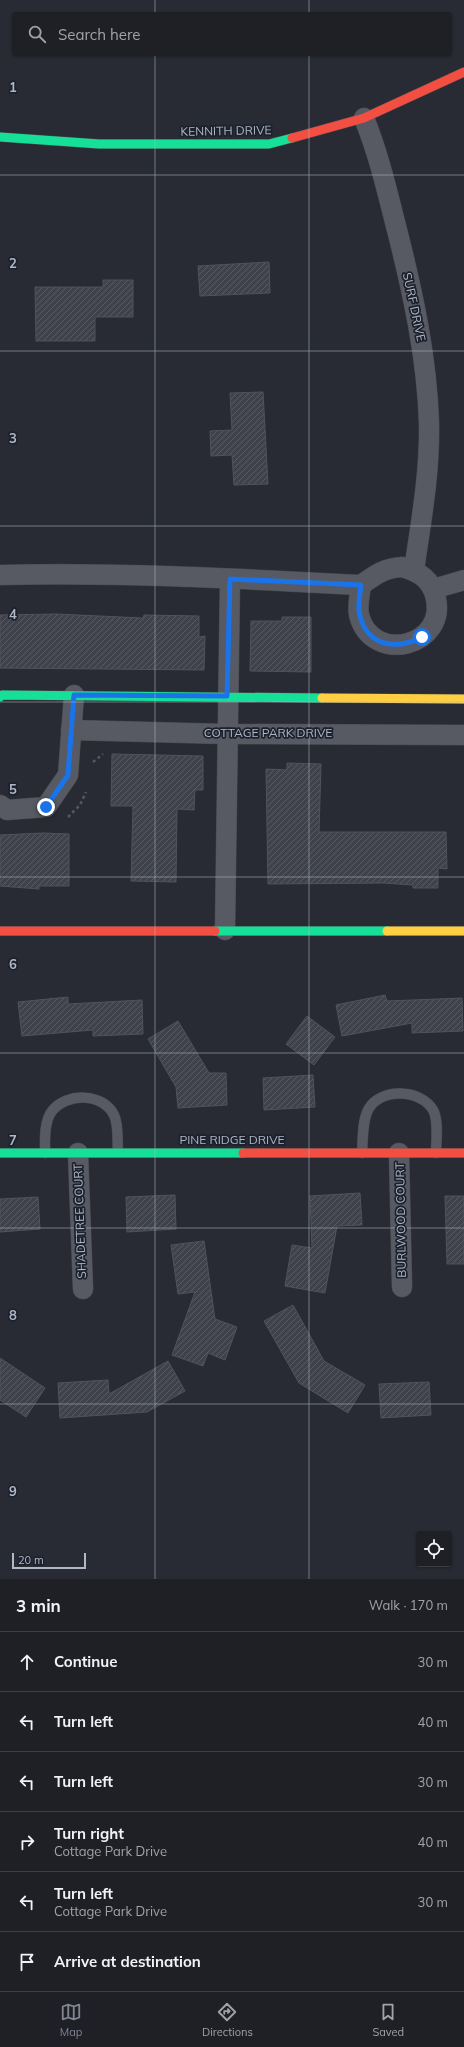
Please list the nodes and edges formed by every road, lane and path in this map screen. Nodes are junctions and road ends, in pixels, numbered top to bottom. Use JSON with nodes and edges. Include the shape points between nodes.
{"nodes":[{"id":1,"x":464,"y":72,"type":"edge"},
{"id":2,"x":364,"y":118,"type":"junction"},
{"id":3,"x":0,"y":137,"type":"edge"},
{"id":4,"x":414,"y":570,"type":"junction"},
{"id":5,"x":0,"y":575,"type":"edge"},
{"id":6,"x":230,"y":579,"type":"junction"},
{"id":7,"x":464,"y":580,"type":"edge"},
{"id":8,"x":361,"y":585,"type":"junction"},
{"id":9,"x":433,"y":588,"type":"junction"},
{"id":10,"x":74,"y":695,"type":"junction"},
{"id":11,"x":227,"y":696,"type":"junction"},
{"id":12,"x":0,"y":697,"type":"edge"},
{"id":13,"x":464,"y":699,"type":"edge"},
{"id":14,"x":71,"y":730,"type":"junction"},
{"id":15,"x":226,"y":734,"type":"junction"},
{"id":16,"x":464,"y":735,"type":"edge"},
{"id":17,"x":104,"y":753,"type":"dead end"},
{"id":18,"x":89,"y":764,"type":"dead end"},
{"id":19,"x":88,"y":786,"type":"dead end"},
{"id":20,"x":0,"y":805,"type":"edge"},
{"id":21,"x":65,"y":821,"type":"dead end"},
{"id":22,"x":225,"y":930,"type":"junction"},
{"id":23,"x":0,"y":931,"type":"edge"},
{"id":24,"x":464,"y":931,"type":"edge"},
{"id":25,"x":118,"y":1152,"type":"junction"},
{"id":26,"x":0,"y":1153,"type":"edge"},
{"id":27,"x":44,"y":1153,"type":"junction"},
{"id":28,"x":78,"y":1153,"type":"junction"},
{"id":29,"x":362,"y":1153,"type":"junction"},
{"id":30,"x":399,"y":1153,"type":"junction"},
{"id":31,"x":436,"y":1153,"type":"junction"},
{"id":32,"x":464,"y":1153,"type":"edge"},
{"id":33,"x":402,"y":1287,"type":"dead end"},
{"id":34,"x":83,"y":1289,"type":"dead end"}],
"edges":[{"from":1,"to":2,"type":"street","name":"KENNITH DRIVE"},
{"from":2,"to":3,"type":"street","name":"KENNITH DRIVE","via":[[269,144],[99,144]]},
{"from":2,"to":4,"type":"street","name":"SURF DRIVE","via":[[377,150],[423,349],[429,424],[425,502]]},
{"from":4,"to":8,"type":"street","via":[[402,567],[389,568],[378,572]]},
{"from":4,"to":9,"type":"street"},
{"from":5,"to":6,"type":"street"},
{"from":6,"to":8,"type":"street"},
{"from":6,"to":11,"type":"street"},
{"from":7,"to":9,"type":"street"},
{"from":8,"to":9,"type":"street","via":[[358,603],[364,627],[372,636],[384,643],[397,646],[422,637],[431,627],[436,615],[437,601]]},
{"from":10,"to":11,"type":"street"},
{"from":10,"to":12,"type":"street"},
{"from":10,"to":14,"type":"street"},
{"from":11,"to":13,"type":"street"},
{"from":11,"to":15,"type":"street"},
{"from":14,"to":15,"type":"street","name":"COTTAGE PARK DRIVE"},
{"from":14,"to":20,"type":"street","via":[[68,775],[46,807],[6,810]]},
{"from":15,"to":16,"type":"street","name":"COTTAGE PARK DRIVE"},
{"from":15,"to":22,"type":"street"},
{"from":17,"to":18,"type":"path"},
{"from":19,"to":21,"type":"path","via":[[80,805]]},
{"from":22,"to":23,"type":"street"},
{"from":22,"to":24,"type":"street"},
{"from":25,"to":27,"type":"lane","via":[[114,1116],[101,1102],[89,1098],[61,1103],[52,1111],[46,1125]]},
{"from":25,"to":28,"type":"street","name":"PINE RIDGE DRIVE"},
{"from":25,"to":29,"type":"street","name":"PINE RIDGE DRIVE"},
{"from":26,"to":27,"type":"street","name":"PINE RIDGE DRIVE"},
{"from":27,"to":28,"type":"street","name":"PINE RIDGE DRIVE"},
{"from":28,"to":34,"type":"street","name":"SHADETREE COURT"},
{"from":29,"to":30,"type":"street","name":"PINE RIDGE DRIVE"},
{"from":29,"to":31,"type":"lane","via":[[368,1110],[375,1101],[400,1093],[416,1096],[427,1102],[434,1112]]},
{"from":30,"to":31,"type":"street","name":"PINE RIDGE DRIVE"},
{"from":30,"to":33,"type":"street","name":"BURLWOOD COURT"},
{"from":31,"to":32,"type":"street","name":"PINE RIDGE DRIVE"}]}
